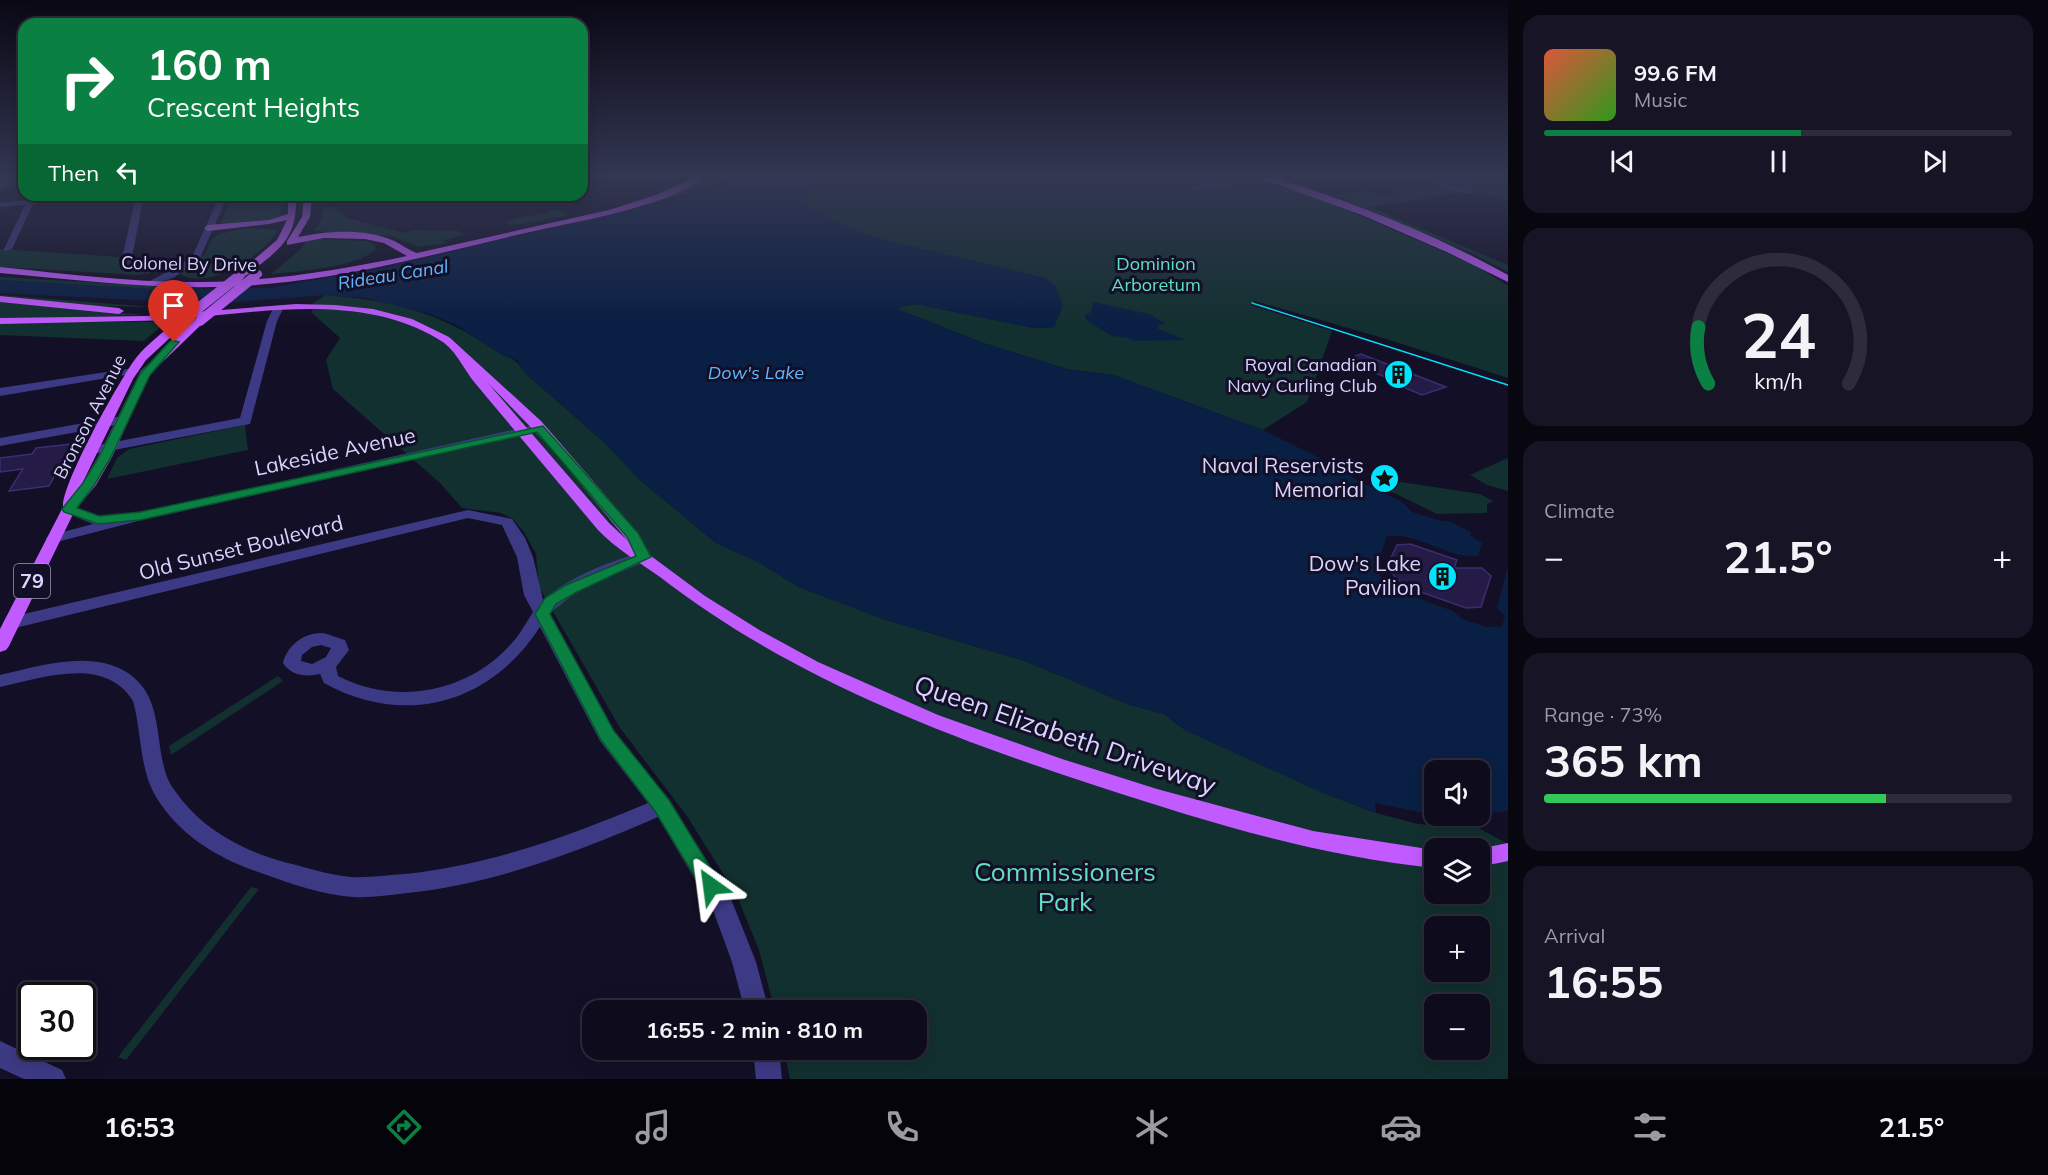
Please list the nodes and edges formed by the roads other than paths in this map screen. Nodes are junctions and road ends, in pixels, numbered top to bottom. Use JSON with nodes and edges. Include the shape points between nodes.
{"nodes":[{"id":1,"x":18,"y":226,"type":"edge"},
{"id":2,"x":134,"y":226,"type":"edge"},
{"id":3,"x":231,"y":226,"type":"edge"},
{"id":4,"x":302,"y":226,"type":"joint"},
{"id":5,"x":535,"y":226,"type":"edge"},
{"id":6,"x":1395,"y":226,"type":"edge"},
{"id":7,"x":242,"y":227,"type":"junction"},
{"id":8,"x":290,"y":228,"type":"joint"},
{"id":9,"x":208,"y":229,"type":"junction"},
{"id":10,"x":15,"y":233,"type":"junction"},
{"id":11,"x":1,"y":235,"type":"edge"},
{"id":12,"x":383,"y":240,"type":"junction"},
{"id":13,"x":201,"y":243,"type":"junction"},
{"id":14,"x":290,"y":243,"type":"junction"},
{"id":15,"x":8,"y":249,"type":"dead end"},
{"id":16,"x":413,"y":254,"type":"junction"},
{"id":17,"x":182,"y":264,"type":"junction"},
{"id":18,"x":0,"y":269,"type":"edge"},
{"id":19,"x":326,"y":270,"type":"junction"},
{"id":20,"x":1508,"y":279,"type":"edge"},
{"id":21,"x":158,"y":280,"type":"junction"},
{"id":22,"x":0,"y":299,"type":"edge"},
{"id":23,"x":221,"y":312,"type":"junction"},
{"id":24,"x":275,"y":315,"type":"junction"},
{"id":25,"x":0,"y":321,"type":"edge"},
{"id":26,"x":462,"y":354,"type":"junction"},
{"id":27,"x":133,"y":371,"type":"junction"},
{"id":28,"x":0,"y":392,"type":"edge"},
{"id":29,"x":123,"y":420,"type":"junction"},
{"id":30,"x":104,"y":423,"type":"junction"},
{"id":31,"x":539,"y":428,"type":"junction"},
{"id":32,"x":523,"y":431,"type":"junction"},
{"id":33,"x":0,"y":442,"type":"edge"},
{"id":34,"x":110,"y":448,"type":"junction"},
{"id":35,"x":93,"y":450,"type":"junction"},
{"id":36,"x":69,"y":509,"type":"junction"},
{"id":37,"x":140,"y":516,"type":"junction"},
{"id":38,"x":53,"y":539,"type":"junction"},
{"id":39,"x":644,"y":557,"type":"junction"},
{"id":40,"x":543,"y":614,"type":"junction"},
{"id":41,"x":11,"y":623,"type":"junction"},
{"id":42,"x":0,"y":646,"type":"edge"},
{"id":43,"x":327,"y":665,"type":"dead end"},
{"id":44,"x":0,"y":681,"type":"edge"},
{"id":45,"x":662,"y":806,"type":"junction"},
{"id":46,"x":1508,"y":852,"type":"edge"},
{"id":47,"x":1490,"y":856,"type":"edge"},
{"id":48,"x":1424,"y":858,"type":"edge"},
{"id":49,"x":754,"y":1000,"type":"edge"},
{"id":50,"x":0,"y":1054,"type":"edge"},
{"id":51,"x":767,"y":1060,"type":"edge"},
{"id":52,"x":53,"y":1079,"type":"edge"},
{"id":53,"x":769,"y":1079,"type":"edge"}],
"edges":[{"from":1,"to":10,"type":"street"},
{"from":2,"to":17,"type":"street","via":[[127,259]]},
{"from":3,"to":9,"type":"main road"},
{"from":4,"to":14,"type":"main road","name":"Bronson Avenue","number":"79"},
{"from":4,"to":16,"type":"main road","via":[[311,232],[390,237]]},
{"from":5,"to":16,"type":"main road","name":"Colonel By Drive"},
{"from":6,"to":20,"type":"main road","via":[[1470,258]]},
{"from":7,"to":8,"type":"main road"},
{"from":7,"to":9,"type":"main road"},
{"from":7,"to":13,"type":"main road","via":[[220,231]]},
{"from":8,"to":27,"type":"main road","name":"Bronson Avenue","number":"79","bridge":true,"via":[[275,247],[153,346]]},
{"from":9,"to":13,"type":"street"},
{"from":10,"to":11,"type":"street"},
{"from":10,"to":15,"type":"street"},
{"from":12,"to":14,"type":"main road","via":[[318,236]]},
{"from":12,"to":16,"type":"main road"},
{"from":12,"to":19,"type":"main road","via":[[385,248],[377,256]]},
{"from":13,"to":17,"type":"street"},
{"from":13,"to":21,"type":"street","via":[[194,261]]},
{"from":14,"to":29,"type":"main road","name":"Bronson Avenue","number":"79","bridge":true,"via":[[168,348],[145,374]]},
{"from":16,"to":19,"type":"main road","name":"Colonel By Drive"},
{"from":16,"to":21,"type":"main road","name":"Colonel By Drive","via":[[342,272],[274,281],[206,285]]},
{"from":17,"to":21,"type":"street"},
{"from":18,"to":21,"type":"main road","name":"Colonel By Drive"},
{"from":19,"to":21,"type":"main road","name":"Colonel By Drive","via":[[247,280]]},
{"from":22,"to":23,"type":"main road","name":"Queen Elizabeth Driveway","via":[[130,311]]},
{"from":23,"to":24,"type":"main road","name":"Queen Elizabeth Driveway"},
{"from":23,"to":25,"type":"main road","name":"Queen Elizabeth Driveway","via":[[147,319]]},
{"from":24,"to":26,"type":"main road","name":"Queen Elizabeth Driveway","via":[[327,308],[387,315],[425,327]]},
{"from":24,"to":34,"type":"street","via":[[246,421]]},
{"from":26,"to":31,"type":"main road","name":"Queen Elizabeth Driveway"},
{"from":26,"to":32,"type":"main road","name":"Queen Elizabeth Driveway"},
{"from":27,"to":28,"type":"street"},
{"from":27,"to":30,"type":"main road","name":"Bronson Avenue","number":"79"},
{"from":29,"to":30,"type":"street"},
{"from":29,"to":34,"type":"main road","name":"Bronson Avenue","number":"79"},
{"from":30,"to":33,"type":"street"},
{"from":30,"to":35,"type":"main road","name":"Bronson Avenue","number":"79"},
{"from":31,"to":32,"type":"street","name":"Lakeside Avenue"},
{"from":31,"to":39,"type":"main road","name":"Queen Elizabeth Driveway","via":[[633,536]]},
{"from":32,"to":37,"type":"street","name":"Lakeside Avenue"},
{"from":32,"to":39,"type":"main road","name":"Queen Elizabeth Driveway","via":[[615,539]]},
{"from":34,"to":35,"type":"street"},
{"from":34,"to":36,"type":"main road","name":"Bronson Avenue","number":"79"},
{"from":35,"to":36,"type":"main road","name":"Bronson Avenue","number":"79","via":[[74,486]]},
{"from":36,"to":37,"type":"street","name":"Lakeside Avenue","via":[[98,520]]},
{"from":36,"to":38,"type":"main road","name":"Bronson Avenue","number":"79"},
{"from":37,"to":38,"type":"street","name":"Lakeside Avenue"},
{"from":38,"to":41,"type":"main road","name":"Bronson Avenue","number":"79"},
{"from":39,"to":40,"type":"street","via":[[571,588],[551,601]]},
{"from":39,"to":48,"type":"main road","name":"Queen Elizabeth Driveway","via":[[688,592],[792,656],[926,719],[1014,752],[1261,827],[1384,855]]},
{"from":40,"to":41,"type":"street","name":"Old Sunset Boulevard","via":[[532,595],[532,578],[513,530],[507,522],[468,514]]},
{"from":40,"to":43,"type":"street","via":[[517,648],[492,671],[466,685],[429,697],[401,700],[354,694],[330,679]]},
{"from":40,"to":45,"type":"street","via":[[607,736]]},
{"from":41,"to":42,"type":"main road","name":"Bronson Avenue","number":"79"},
{"from":44,"to":45,"type":"street","via":[[84,669],[119,676],[139,694],[146,709],[152,763],[163,791],[196,831],[253,863],[352,887],[461,878],[560,849]]},
{"from":45,"to":49,"type":"street","via":[[723,906]]},
{"from":46,"to":47,"type":"main road"},
{"from":50,"to":52,"type":"street"},
{"from":51,"to":53,"type":"street"}]}
